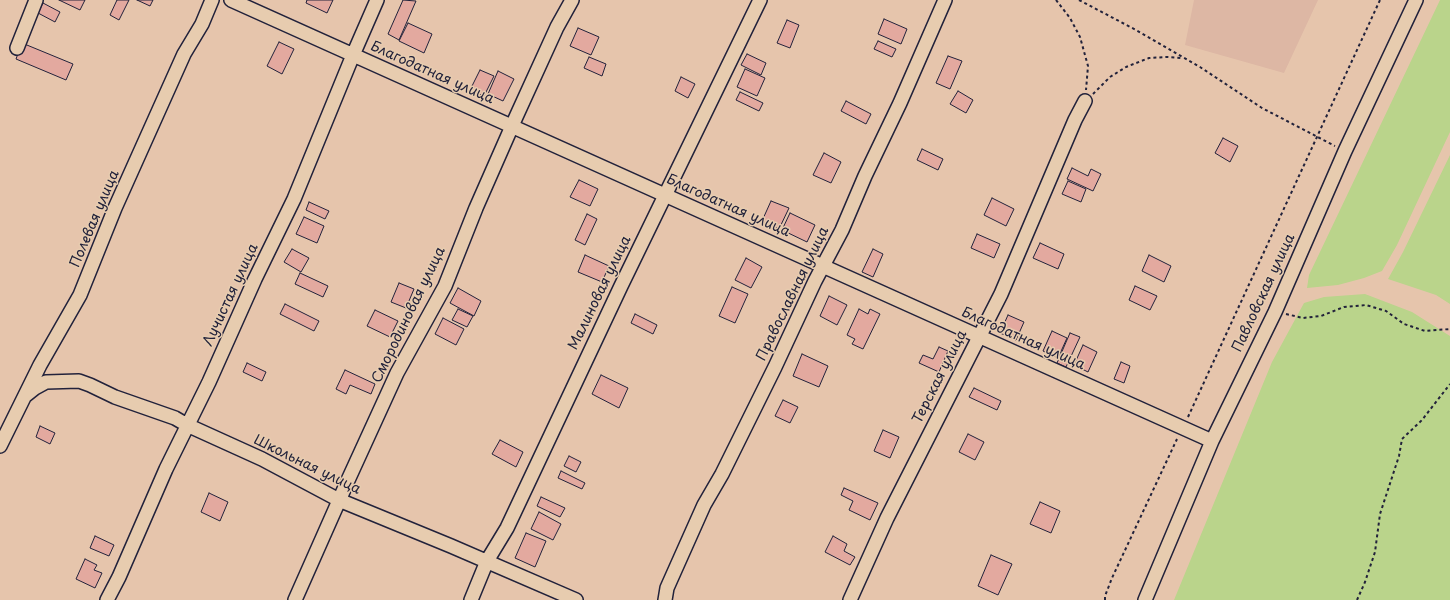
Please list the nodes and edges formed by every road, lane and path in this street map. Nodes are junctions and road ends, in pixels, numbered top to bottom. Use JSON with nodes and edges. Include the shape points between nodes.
{"nodes":[{"id":1,"x":36,"y":0,"type":"edge"},
{"id":2,"x":212,"y":0,"type":"edge"},
{"id":3,"x":231,"y":0,"type":"edge"},
{"id":4,"x":377,"y":0,"type":"edge"},
{"id":5,"x":572,"y":0,"type":"edge"},
{"id":6,"x":760,"y":0,"type":"edge"},
{"id":7,"x":945,"y":0,"type":"edge"},
{"id":8,"x":1056,"y":0,"type":"edge"},
{"id":9,"x":1079,"y":0,"type":"edge"},
{"id":10,"x":1380,"y":0,"type":"edge"},
{"id":11,"x":1416,"y":0,"type":"edge"},
{"id":12,"x":18,"y":48,"type":"dead end"},
{"id":13,"x":353,"y":55,"type":"junction"},
{"id":14,"x":1184,"y":58,"type":"junction"},
{"id":15,"x":1085,"y":102,"type":"junction"},
{"id":16,"x":512,"y":126,"type":"junction"},
{"id":17,"x":1316,"y":137,"type":"junction"},
{"id":18,"x":1345,"y":152,"type":"junction"},
{"id":19,"x":665,"y":195,"type":"junction"},
{"id":20,"x":822,"y":266,"type":"junction"},
{"id":21,"x":1275,"y":312,"type":"junction"},
{"id":22,"x":1450,"y":329,"type":"edge"},
{"id":23,"x":979,"y":336,"type":"junction"},
{"id":24,"x":1450,"y":384,"type":"edge"},
{"id":25,"x":25,"y":396,"type":"junction"},
{"id":26,"x":187,"y":425,"type":"junction"},
{"id":27,"x":1183,"y":428,"type":"junction"},
{"id":28,"x":1212,"y":441,"type":"junction"},
{"id":29,"x":0,"y":446,"type":"edge"},
{"id":30,"x":339,"y":500,"type":"junction"},
{"id":31,"x":487,"y":561,"type":"junction"},
{"id":32,"x":107,"y":600,"type":"edge"},
{"id":33,"x":295,"y":600,"type":"edge"},
{"id":34,"x":471,"y":600,"type":"edge"},
{"id":35,"x":576,"y":600,"type":"edge"},
{"id":36,"x":665,"y":600,"type":"edge"},
{"id":37,"x":850,"y":600,"type":"edge"},
{"id":38,"x":1105,"y":600,"type":"edge"},
{"id":39,"x":1145,"y":600,"type":"edge"},
{"id":40,"x":1357,"y":600,"type":"edge"}],
"edges":[{"from":1,"to":12,"type":"street"},
{"from":2,"to":25,"type":"street","name":"Полевая улица","via":[[202,24],[184,54],[115,208],[80,295]]},
{"from":3,"to":13,"type":"street","name":"Благодатная улица"},
{"from":4,"to":13,"type":"street","name":"Лучистая улица"},
{"from":5,"to":16,"type":"street","name":"Смородиновая улица"},
{"from":6,"to":19,"type":"street","name":"Малиновая улица"},
{"from":7,"to":20,"type":"street","name":"Православная улица","via":[[842,230]]},
{"from":8,"to":15,"type":"path","via":[[1080,37],[1088,66]]},
{"from":9,"to":14,"type":"path"},
{"from":10,"to":17,"type":"path"},
{"from":11,"to":18,"type":"street","name":"Павловская улица"},
{"from":13,"to":16,"type":"street","name":"Благодатная улица"},
{"from":13,"to":26,"type":"street","name":"Лучистая улица","via":[[294,199]]},
{"from":14,"to":15,"type":"path","via":[[1149,58],[1126,67],[1110,77]]},
{"from":14,"to":17,"type":"path","via":[[1262,108]]},
{"from":15,"to":23,"type":"street","name":"Терская улица","via":[[1074,120],[1001,294]]},
{"from":16,"to":19,"type":"street","name":"Благодатная улица"},
{"from":16,"to":30,"type":"street","name":"Смородиновая улица","via":[[445,286],[397,373]]},
{"from":17,"to":18,"type":"path"},
{"from":17,"to":27,"type":"path"},
{"from":18,"to":21,"type":"street","name":"Павловская улица"},
{"from":19,"to":20,"type":"street","name":"Благодатная улица"},
{"from":19,"to":31,"type":"street","name":"Малиновая улица","via":[[507,528]]},
{"from":20,"to":23,"type":"street","name":"Благодатная улица"},
{"from":20,"to":36,"type":"street","name":"Православная улица","via":[[722,474],[704,504]]},
{"from":21,"to":22,"type":"path","via":[[1303,318],[1321,316],[1344,307],[1366,305],[1386,311],[1404,324],[1425,331]]},
{"from":21,"to":28,"type":"street","name":"Павловская улица"},
{"from":23,"to":27,"type":"street","name":"Благодатная улица"},
{"from":23,"to":37,"type":"street","name":"Терская улица","via":[[887,518]]},
{"from":24,"to":40,"type":"path","via":[[1422,420],[1402,439],[1380,514],[1376,552]]},
{"from":25,"to":26,"type":"street","name":"Школьная улица","via":[[46,382],[79,381]]},
{"from":25,"to":29,"type":"street","name":"Полевая улица"},
{"from":26,"to":30,"type":"street","name":"Школьная улица","via":[[262,459]]},
{"from":26,"to":32,"type":"street","name":"Лучистая улица"},
{"from":27,"to":28,"type":"street","name":"Благодатная улица"},
{"from":27,"to":38,"type":"path","via":[[1112,578]]},
{"from":28,"to":39,"type":"street","name":"Павловская улица"},
{"from":30,"to":31,"type":"street","name":"Школьная улица"},
{"from":30,"to":33,"type":"street","name":"Смородиновая улица"},
{"from":31,"to":34,"type":"street","name":"Малиновая улица"},
{"from":31,"to":35,"type":"street","name":"Школьная улица"}]}
